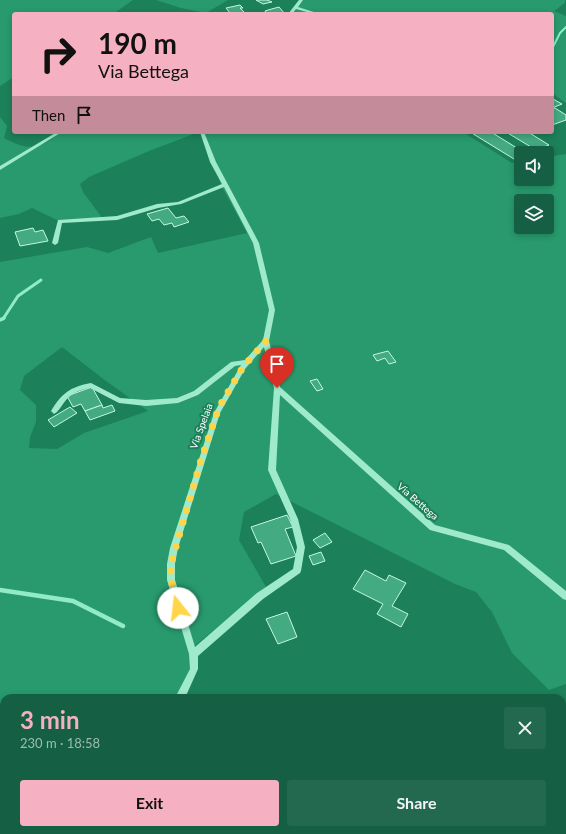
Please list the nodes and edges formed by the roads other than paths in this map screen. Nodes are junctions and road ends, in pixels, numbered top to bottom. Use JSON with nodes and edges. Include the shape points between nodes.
{"nodes":[{"id":1,"x":301,"y":0,"type":"edge"},
{"id":2,"x":295,"y":7,"type":"junction"},
{"id":3,"x":291,"y":12,"type":"edge"},
{"id":4,"x":311,"y":12,"type":"edge"},
{"id":5,"x":57,"y":134,"type":"edge"},
{"id":6,"x":203,"y":134,"type":"edge"},
{"id":7,"x":0,"y":168,"type":"edge"},
{"id":8,"x":225,"y":185,"type":"junction"},
{"id":9,"x":55,"y":243,"type":"dead end"},
{"id":10,"x":266,"y":341,"type":"junction"},
{"id":11,"x":248,"y":362,"type":"junction"},
{"id":12,"x":277,"y":388,"type":"junction"},
{"id":13,"x":54,"y":411,"type":"dead end"},
{"id":14,"x":566,"y":596,"type":"edge"},
{"id":15,"x":193,"y":654,"type":"junction"},
{"id":16,"x":182,"y":694,"type":"edge"}],
"edges":[{"from":1,"to":2,"type":"street"},
{"from":2,"to":3,"type":"street"},
{"from":2,"to":4,"type":"street"},
{"from":5,"to":7,"type":"street"},
{"from":6,"to":8,"type":"street","name":"Via Spelaia"},
{"from":8,"to":9,"type":"street","via":[[179,203],[157,206],[117,218],[60,221]]},
{"from":8,"to":10,"type":"street","name":"Via Spelaia","via":[[256,243],[272,310]]},
{"from":10,"to":11,"type":"street","name":"Via Spelaia"},
{"from":10,"to":12,"type":"street"},
{"from":11,"to":13,"type":"street","via":[[234,364],[196,393],[178,400],[146,403],[119,400],[91,385],[74,388],[62,398]]},
{"from":11,"to":15,"type":"street","name":"Via Spelaia","via":[[231,386],[217,413],[171,564],[175,599]]},
{"from":12,"to":14,"type":"street","name":"Via Bettega","via":[[433,528],[506,547]]},
{"from":12,"to":15,"type":"street","via":[[272,470],[294,519],[301,547],[297,570],[260,596]]},
{"from":15,"to":16,"type":"street","name":"Via Spelaia","via":[[194,669]]}]}
